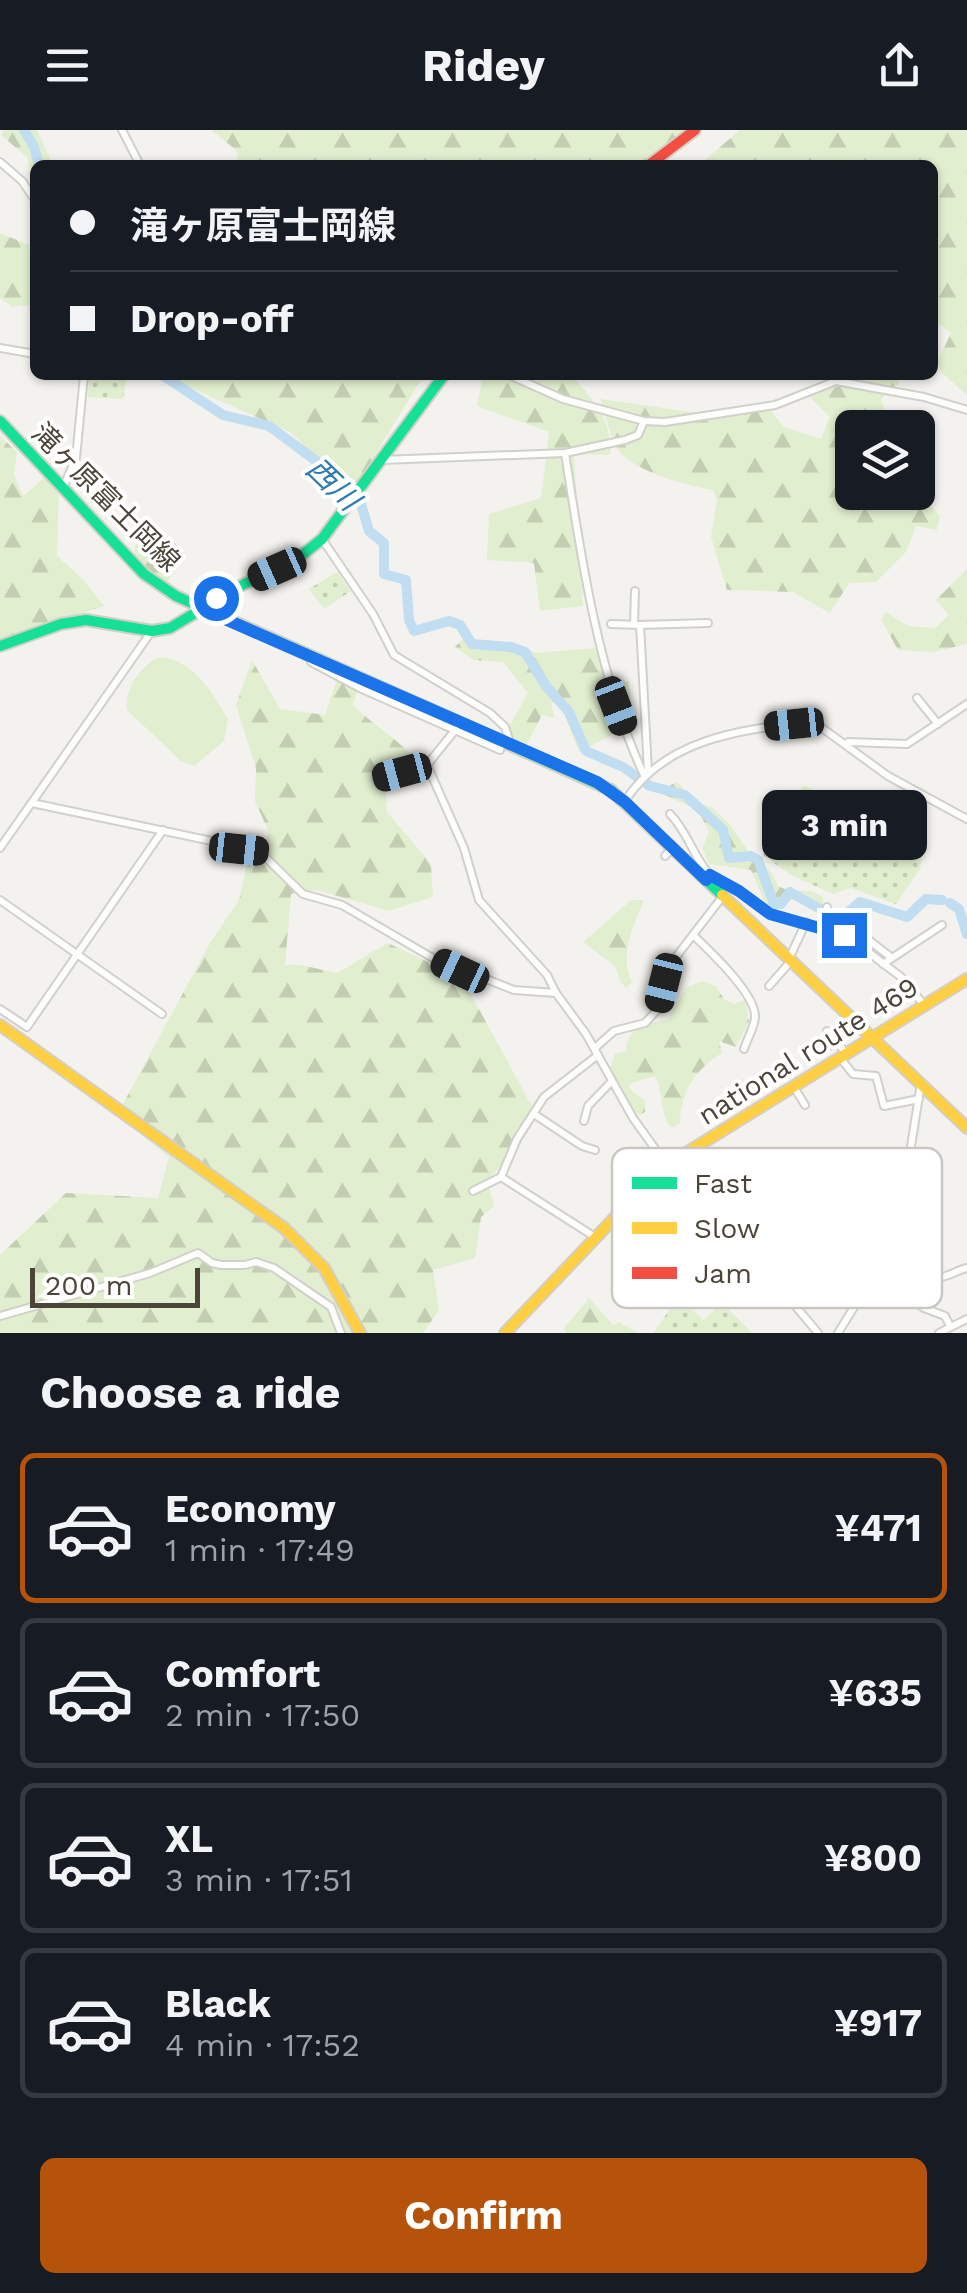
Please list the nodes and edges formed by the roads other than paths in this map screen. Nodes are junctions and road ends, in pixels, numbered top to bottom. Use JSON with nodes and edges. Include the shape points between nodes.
{"nodes":[{"id":1,"x":122,"y":130,"type":"edge"},
{"id":2,"x":695,"y":130,"type":"edge"},
{"id":3,"x":137,"y":160,"type":"edge"},
{"id":4,"x":656,"y":160,"type":"edge"},
{"id":5,"x":0,"y":162,"type":"edge"},
{"id":6,"x":30,"y":193,"type":"edge"},
{"id":7,"x":0,"y":348,"type":"edge"},
{"id":8,"x":30,"y":353,"type":"edge"},
{"id":9,"x":84,"y":380,"type":"edge"},
{"id":10,"x":440,"y":380,"type":"edge"},
{"id":11,"x":520,"y":380,"type":"edge"},
{"id":12,"x":839,"y":380,"type":"edge"},
{"id":13,"x":854,"y":380,"type":"edge"},
{"id":14,"x":967,"y":410,"type":"edge"},
{"id":15,"x":0,"y":421,"type":"edge"},
{"id":16,"x":644,"y":421,"type":"junction"},
{"id":17,"x":564,"y":452,"type":"junction"},
{"id":18,"x":380,"y":460,"type":"junction"},
{"id":19,"x":63,"y":488,"type":"junction"},
{"id":20,"x":322,"y":539,"type":"junction"},
{"id":21,"x":635,"y":591,"type":"dead end"},
{"id":22,"x":202,"y":609,"type":"junction"},
{"id":23,"x":708,"y":622,"type":"dead end"},
{"id":24,"x":611,"y":624,"type":"dead end"},
{"id":25,"x":637,"y":625,"type":"junction"},
{"id":26,"x":152,"y":630,"type":"junction"},
{"id":27,"x":0,"y":646,"type":"edge"},
{"id":28,"x":312,"y":662,"type":"dead end"},
{"id":29,"x":917,"y":698,"type":"dead end"},
{"id":30,"x":967,"y":704,"type":"edge"},
{"id":31,"x":938,"y":724,"type":"junction"},
{"id":32,"x":456,"y":729,"type":"junction"},
{"id":33,"x":506,"y":742,"type":"junction"},
{"id":34,"x":842,"y":742,"type":"junction"},
{"id":35,"x":428,"y":765,"type":"junction"},
{"id":36,"x":646,"y":774,"type":"junction"},
{"id":37,"x":376,"y":779,"type":"dead end"},
{"id":38,"x":625,"y":802,"type":"junction"},
{"id":39,"x":32,"y":803,"type":"junction"},
{"id":40,"x":670,"y":814,"type":"dead end"},
{"id":41,"x":967,"y":819,"type":"edge"},
{"id":42,"x":163,"y":830,"type":"junction"},
{"id":43,"x":0,"y":848,"type":"edge"},
{"id":44,"x":708,"y":877,"type":"junction"},
{"id":45,"x":723,"y":896,"type":"junction"},
{"id":46,"x":0,"y":900,"type":"edge"},
{"id":47,"x":827,"y":907,"type":"dead end"},
{"id":48,"x":806,"y":922,"type":"junction"},
{"id":49,"x":942,"y":925,"type":"dead end"},
{"id":50,"x":820,"y":926,"type":"junction"},
{"id":51,"x":856,"y":931,"type":"dead end"},
{"id":52,"x":693,"y":935,"type":"junction"},
{"id":53,"x":78,"y":955,"type":"junction"},
{"id":54,"x":892,"y":958,"type":"junction"},
{"id":55,"x":790,"y":960,"type":"junction"},
{"id":56,"x":883,"y":964,"type":"junction"},
{"id":57,"x":967,"y":979,"type":"edge"},
{"id":58,"x":769,"y":986,"type":"dead end"},
{"id":59,"x":556,"y":993,"type":"junction"},
{"id":60,"x":924,"y":1005,"type":"junction"},
{"id":61,"x":0,"y":1009,"type":"edge"},
{"id":62,"x":162,"y":1014,"type":"dead end"},
{"id":63,"x":0,"y":1025,"type":"edge"},
{"id":64,"x":827,"y":1031,"type":"dead end"},
{"id":65,"x":874,"y":1037,"type":"junction"},
{"id":66,"x":837,"y":1041,"type":"junction"},
{"id":67,"x":827,"y":1047,"type":"dead end"},
{"id":68,"x":744,"y":1049,"type":"dead end"},
{"id":69,"x":596,"y":1051,"type":"junction"},
{"id":70,"x":843,"y":1056,"type":"junction"},
{"id":71,"x":612,"y":1081,"type":"junction"},
{"id":72,"x":922,"y":1082,"type":"junction"},
{"id":73,"x":794,"y":1086,"type":"junction"},
{"id":74,"x":919,"y":1099,"type":"junction"},
{"id":75,"x":805,"y":1105,"type":"dead end"},
{"id":76,"x":534,"y":1114,"type":"junction"},
{"id":77,"x":584,"y":1122,"type":"dead end"},
{"id":78,"x":967,"y":1128,"type":"edge"},
{"id":79,"x":653,"y":1148,"type":"edge"},
{"id":80,"x":694,"y":1148,"type":"edge"},
{"id":81,"x":911,"y":1148,"type":"edge"},
{"id":82,"x":595,"y":1150,"type":"dead end"},
{"id":83,"x":501,"y":1177,"type":"junction"},
{"id":84,"x":473,"y":1191,"type":"dead end"},
{"id":85,"x":612,"y":1220,"type":"edge"},
{"id":86,"x":595,"y":1238,"type":"junction"},
{"id":87,"x":967,"y":1268,"type":"edge"},
{"id":88,"x":942,"y":1278,"type":"edge"},
{"id":89,"x":797,"y":1308,"type":"edge"},
{"id":90,"x":854,"y":1308,"type":"edge"},
{"id":91,"x":924,"y":1308,"type":"edge"},
{"id":92,"x":0,"y":1316,"type":"edge"},
{"id":93,"x":967,"y":1318,"type":"edge"},
{"id":94,"x":950,"y":1326,"type":"junction"},
{"id":95,"x":341,"y":1333,"type":"edge"},
{"id":96,"x":360,"y":1333,"type":"edge"},
{"id":97,"x":505,"y":1333,"type":"edge"},
{"id":98,"x":818,"y":1333,"type":"edge"},
{"id":99,"x":838,"y":1333,"type":"edge"},
{"id":100,"x":939,"y":1333,"type":"edge"}],
"edges":[{"from":1,"to":3,"type":"street"},
{"from":2,"to":4,"type":"main road"},
{"from":5,"to":6,"type":"street"},
{"from":7,"to":8,"type":"street"},
{"from":9,"to":19,"type":"street","via":[[76,458]]},
{"from":10,"to":18,"type":"main road"},
{"from":11,"to":16,"type":"street"},
{"from":12,"to":16,"type":"street","via":[[775,405],[681,422]]},
{"from":13,"to":14,"type":"street"},
{"from":15,"to":19,"type":"main road","name":"滝ヶ原富士岡線"},
{"from":16,"to":17,"type":"street","via":[[638,435]]},
{"from":17,"to":18,"type":"street"},
{"from":17,"to":36,"type":"street","via":[[616,706]]},
{"from":18,"to":20,"type":"main road"},
{"from":19,"to":22,"type":"main road","name":"滝ヶ原富士岡線","via":[[144,574]]},
{"from":20,"to":22,"type":"main road","via":[[292,563]]},
{"from":20,"to":33,"type":"street","via":[[394,655],[490,713],[505,727]]},
{"from":21,"to":25,"type":"street"},
{"from":22,"to":26,"type":"main road","via":[[170,628]]},
{"from":22,"to":33,"type":"main road","name":"滝ヶ原富士岡線"},
{"from":23,"to":25,"type":"street"},
{"from":24,"to":25,"type":"street"},
{"from":25,"to":36,"type":"street"},
{"from":26,"to":27,"type":"main road","via":[[86,620]]},
{"from":26,"to":39,"type":"street"},
{"from":28,"to":32,"type":"street"},
{"from":29,"to":31,"type":"street"},
{"from":30,"to":31,"type":"street"},
{"from":31,"to":34,"type":"street","via":[[907,744]]},
{"from":32,"to":33,"type":"street","via":[[500,750]]},
{"from":32,"to":35,"type":"street"},
{"from":33,"to":38,"type":"main road","name":"滝ヶ原富士岡線","via":[[597,782]]},
{"from":34,"to":36,"type":"street","via":[[807,722],[732,731]]},
{"from":34,"to":41,"type":"street"},
{"from":35,"to":37,"type":"street"},
{"from":35,"to":59,"type":"street","via":[[479,900]]},
{"from":36,"to":38,"type":"street"},
{"from":38,"to":44,"type":"main road","name":"滝ヶ原富士岡線","via":[[669,852]]},
{"from":39,"to":42,"type":"street"},
{"from":39,"to":43,"type":"street"},
{"from":40,"to":44,"type":"street"},
{"from":42,"to":53,"type":"street"},
{"from":42,"to":59,"type":"street","via":[[259,851],[303,894],[342,906],[431,958],[514,990]]},
{"from":44,"to":45,"type":"main road","name":"滝ヶ原富士岡線"},
{"from":44,"to":48,"type":"street","via":[[770,914]]},
{"from":45,"to":52,"type":"street"},
{"from":45,"to":55,"type":"main road","name":"滝ヶ原富士岡線"},
{"from":46,"to":53,"type":"street"},
{"from":47,"to":50,"type":"street"},
{"from":48,"to":50,"type":"street"},
{"from":48,"to":55,"type":"street"},
{"from":49,"to":54,"type":"street"},
{"from":50,"to":56,"type":"street","via":[[846,935]]},
{"from":51,"to":54,"type":"street"},
{"from":52,"to":68,"type":"street","via":[[753,1005],[755,1022]]},
{"from":52,"to":69,"type":"street","via":[[672,962],[658,1009],[645,1023],[614,1030]]},
{"from":53,"to":61,"type":"street","via":[[27,1027]]},
{"from":53,"to":62,"type":"street"},
{"from":54,"to":56,"type":"street"},
{"from":55,"to":58,"type":"street"},
{"from":55,"to":65,"type":"main road","name":"滝ヶ原富士岡線"},
{"from":56,"to":60,"type":"street"},
{"from":57,"to":60,"type":"main road","name":"national route 469"},
{"from":59,"to":69,"type":"street"},
{"from":60,"to":65,"type":"main road","name":"national route 469"},
{"from":63,"to":96,"type":"main road","via":[[284,1228],[324,1268]]},
{"from":64,"to":66,"type":"street"},
{"from":65,"to":70,"type":"main road","name":"national route 469"},
{"from":65,"to":72,"type":"main road","name":"滝ヶ原富士岡線"},
{"from":66,"to":67,"type":"street"},
{"from":66,"to":70,"type":"street"},
{"from":69,"to":71,"type":"street"},
{"from":69,"to":76,"type":"street","via":[[551,1089]]},
{"from":70,"to":73,"type":"main road","name":"national route 469"},
{"from":70,"to":74,"type":"street","via":[[853,1074],[876,1076],[884,1106]]},
{"from":71,"to":77,"type":"street","via":[[588,1106]]},
{"from":71,"to":79,"type":"street"},
{"from":72,"to":74,"type":"street"},
{"from":72,"to":78,"type":"main road","name":"滝ヶ原富士岡線"},
{"from":73,"to":75,"type":"street"},
{"from":73,"to":80,"type":"main road","name":"national route 469"},
{"from":74,"to":81,"type":"street"},
{"from":76,"to":82,"type":"street"},
{"from":76,"to":83,"type":"street"},
{"from":83,"to":84,"type":"street"},
{"from":83,"to":86,"type":"street"},
{"from":85,"to":86,"type":"main road","name":"national route 469"},
{"from":86,"to":97,"type":"main road","name":"national route 469"},
{"from":87,"to":88,"type":"street"},
{"from":89,"to":98,"type":"street"},
{"from":90,"to":99,"type":"street"},
{"from":91,"to":94,"type":"street","via":[[945,1316]]},
{"from":92,"to":95,"type":"street","via":[[150,1273],[198,1252],[221,1265],[274,1268],[331,1307]]},
{"from":93,"to":94,"type":"street"},
{"from":94,"to":100,"type":"street"}]}
